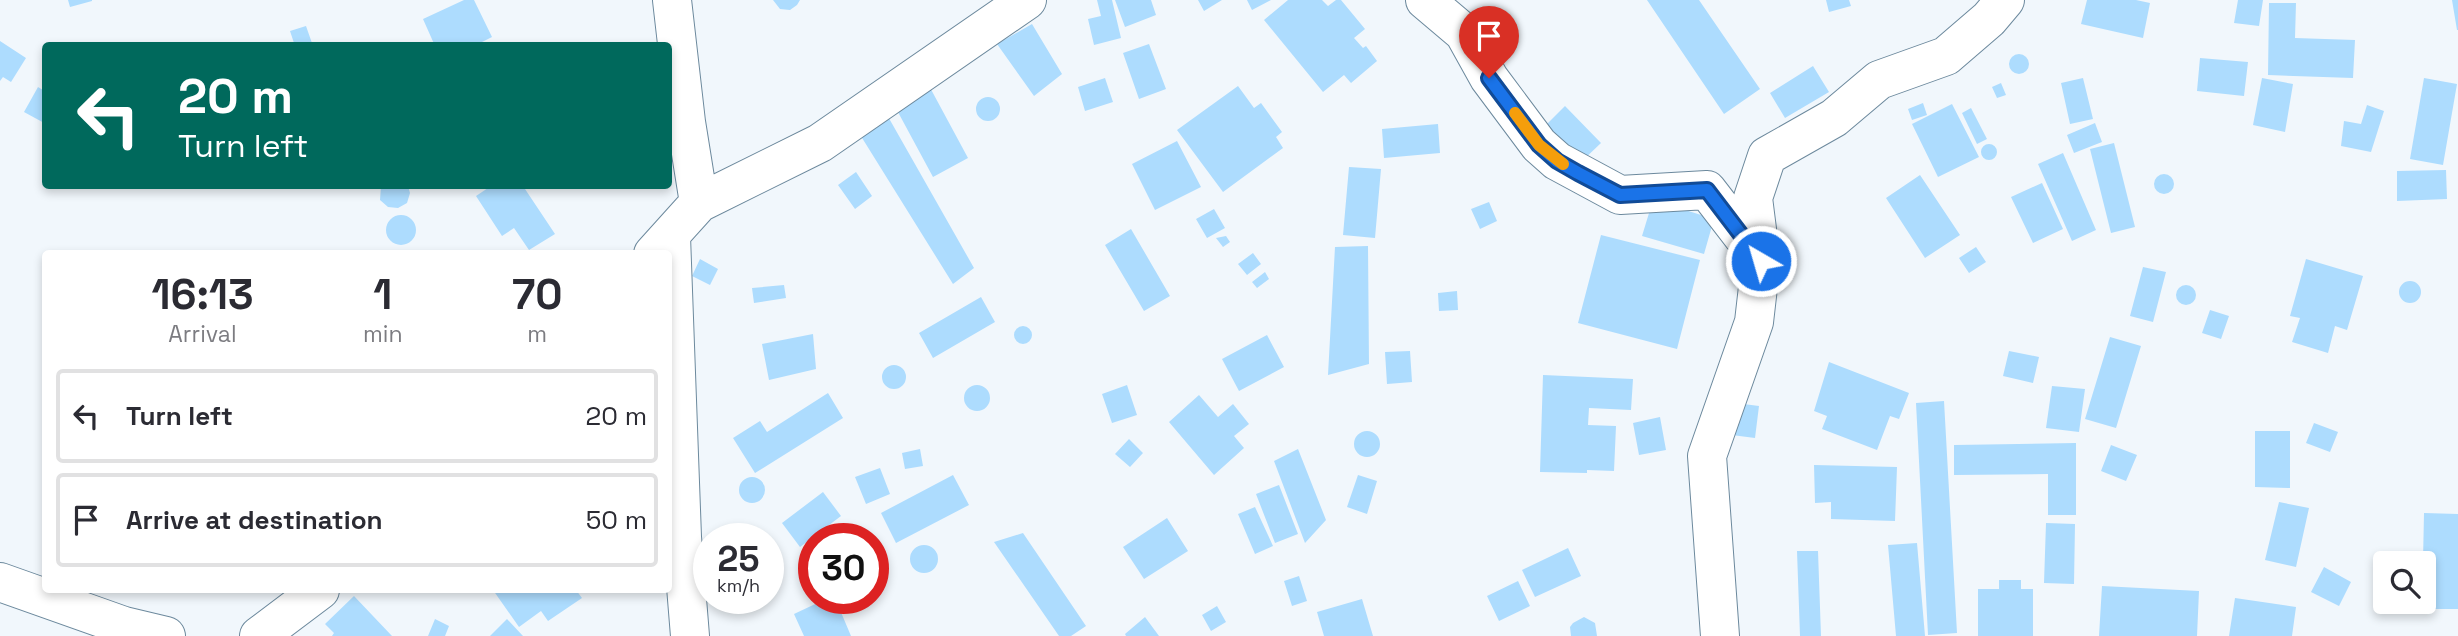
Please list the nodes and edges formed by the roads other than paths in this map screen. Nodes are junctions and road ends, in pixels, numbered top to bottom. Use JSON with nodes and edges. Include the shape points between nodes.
{"nodes":[{"id":1,"x":672,"y":0,"type":"edge"},
{"id":2,"x":1027,"y":0,"type":"edge"},
{"id":3,"x":1425,"y":0,"type":"edge"},
{"id":4,"x":2005,"y":0,"type":"edge"},
{"id":5,"x":699,"y":203,"type":"junction"},
{"id":6,"x":662,"y":245,"type":"edge"},
{"id":7,"x":1761,"y":261,"type":"junction"},
{"id":8,"x":672,"y":391,"type":"edge"},
{"id":9,"x":0,"y":582,"type":"edge"},
{"id":10,"x":316,"y":593,"type":"edge"},
{"id":11,"x":166,"y":636,"type":"edge"},
{"id":12,"x":259,"y":636,"type":"edge"},
{"id":13,"x":690,"y":636,"type":"edge"},
{"id":14,"x":1720,"y":636,"type":"edge"}],
"edges":[{"from":1,"to":5,"type":"street"},
{"from":2,"to":5,"type":"street","via":[[820,143]]},
{"from":3,"to":7,"type":"street","via":[[1464,33],[1489,78],[1539,145],[1557,161],[1620,195],[1707,190]]},
{"from":4,"to":7,"type":"street","via":[[1946,56],[1879,80],[1834,118],[1767,156],[1753,198]]},
{"from":5,"to":6,"type":"street"},
{"from":7,"to":14,"type":"street","via":[[1754,322],[1707,456]]},
{"from":8,"to":13,"type":"street"},
{"from":9,"to":11,"type":"street"},
{"from":10,"to":12,"type":"street"}]}
